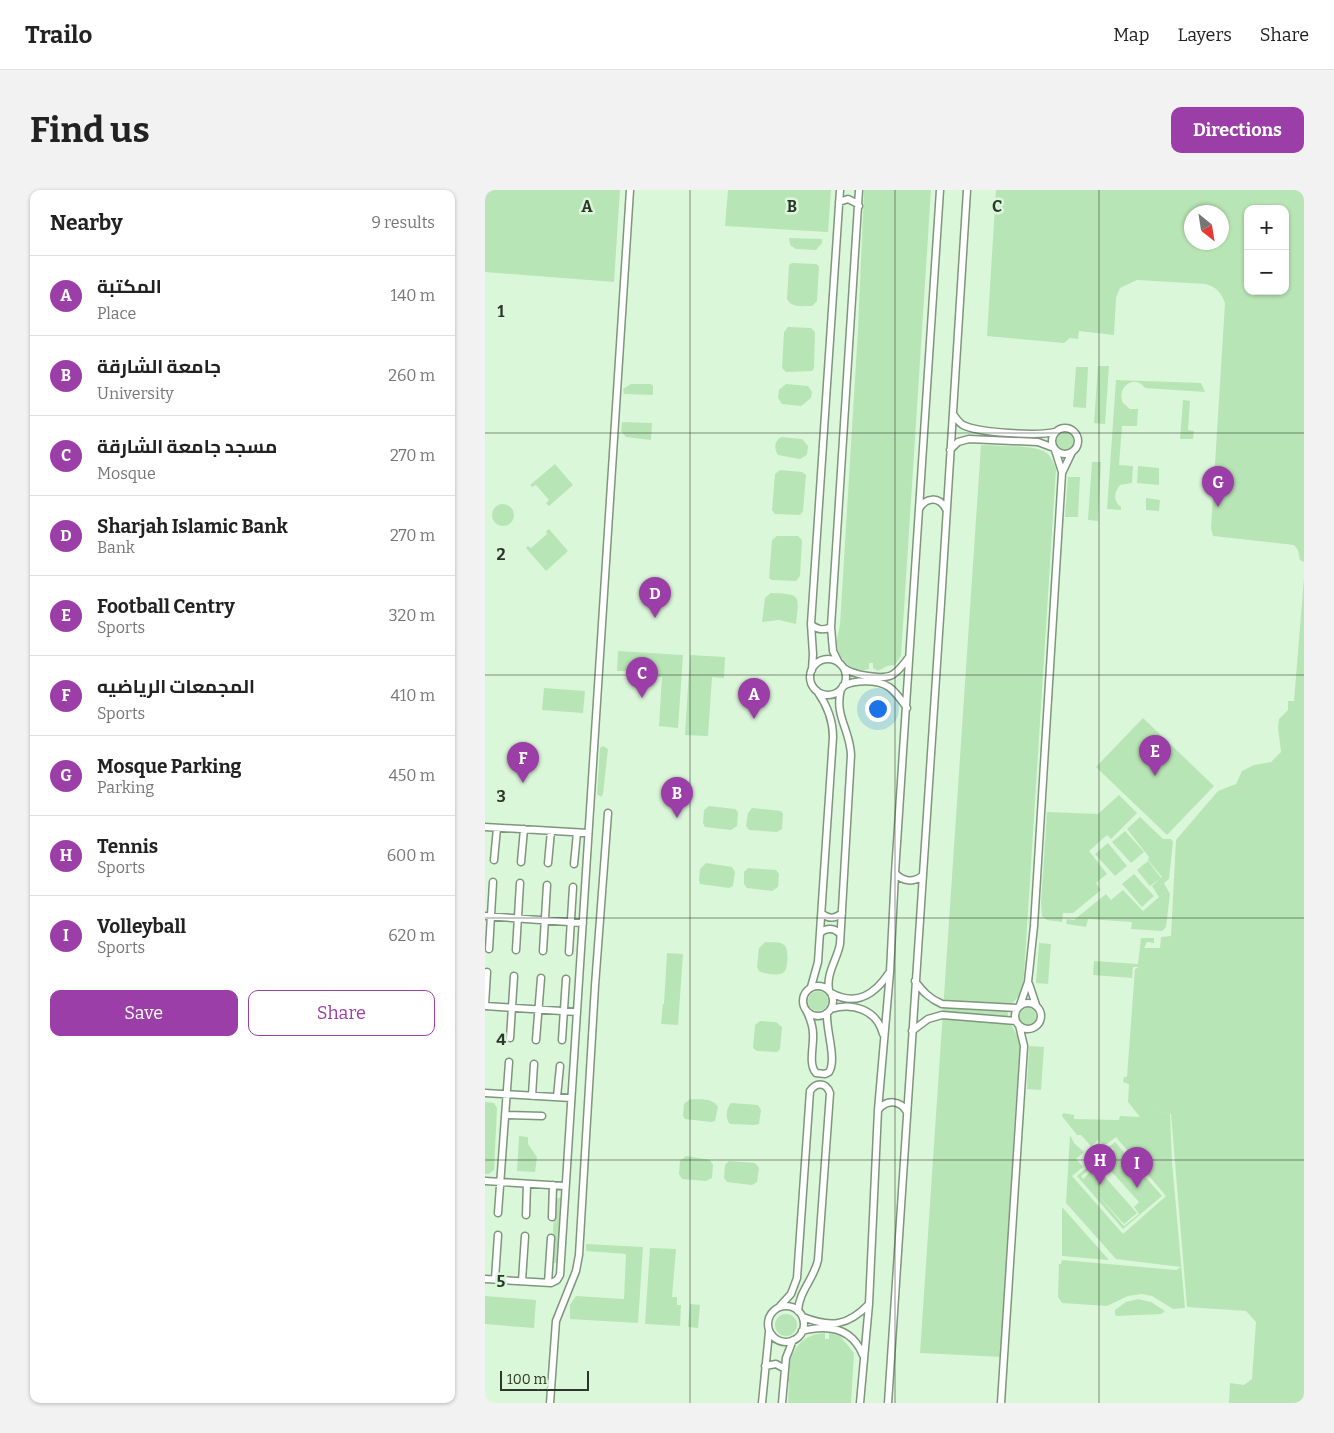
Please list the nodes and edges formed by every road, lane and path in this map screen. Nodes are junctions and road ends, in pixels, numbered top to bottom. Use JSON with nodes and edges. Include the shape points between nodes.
{"nodes":[{"id":1,"x":630,"y":190,"type":"edge"},
{"id":2,"x":839,"y":190,"type":"edge"},
{"id":3,"x":859,"y":190,"type":"edge"},
{"id":4,"x":940,"y":190,"type":"edge"},
{"id":5,"x":967,"y":190,"type":"edge"},
{"id":6,"x":839,"y":202,"type":"junction"},
{"id":7,"x":859,"y":206,"type":"junction"},
{"id":8,"x":952,"y":413,"type":"junction"},
{"id":9,"x":995,"y":431,"type":"junction"},
{"id":10,"x":1055,"y":432,"type":"junction"},
{"id":11,"x":994,"y":440,"type":"junction"},
{"id":12,"x":1055,"y":449,"type":"junction"},
{"id":13,"x":950,"y":450,"type":"junction"},
{"id":14,"x":1072,"y":452,"type":"junction"},
{"id":15,"x":1062,"y":473,"type":"junction"},
{"id":16,"x":919,"y":509,"type":"junction"},
{"id":17,"x":947,"y":510,"type":"junction"},
{"id":18,"x":811,"y":624,"type":"junction"},
{"id":19,"x":831,"y":627,"type":"junction"},
{"id":20,"x":910,"y":656,"type":"junction"},
{"id":21,"x":841,"y":665,"type":"junction"},
{"id":22,"x":812,"y":670,"type":"junction"},
{"id":23,"x":889,"y":676,"type":"junction"},
{"id":24,"x":863,"y":679,"type":"junction"},
{"id":25,"x":889,"y":686,"type":"junction"},
{"id":26,"x":842,"y":687,"type":"junction"},
{"id":27,"x":817,"y":691,"type":"junction"},
{"id":28,"x":907,"y":708,"type":"junction"},
{"id":29,"x":608,"y":813,"type":"dead end"},
{"id":30,"x":485,"y":827,"type":"edge"},
{"id":31,"x":497,"y":828,"type":"junction"},
{"id":32,"x":524,"y":829,"type":"junction"},
{"id":33,"x":551,"y":831,"type":"junction"},
{"id":34,"x":577,"y":833,"type":"junction"},
{"id":35,"x":588,"y":833,"type":"junction"},
{"id":36,"x":494,"y":860,"type":"dead end"},
{"id":37,"x":521,"y":862,"type":"dead end"},
{"id":38,"x":548,"y":863,"type":"dead end"},
{"id":39,"x":574,"y":864,"type":"dead end"},
{"id":40,"x":895,"y":873,"type":"junction"},
{"id":41,"x":923,"y":875,"type":"junction"},
{"id":42,"x":493,"y":882,"type":"dead end"},
{"id":43,"x":520,"y":883,"type":"dead end"},
{"id":44,"x":547,"y":885,"type":"dead end"},
{"id":45,"x":573,"y":887,"type":"dead end"},
{"id":46,"x":842,"y":913,"type":"junction"},
{"id":47,"x":822,"y":914,"type":"junction"},
{"id":48,"x":488,"y":916,"type":"edge"},
{"id":49,"x":518,"y":918,"type":"junction"},
{"id":50,"x":545,"y":920,"type":"junction"},
{"id":51,"x":571,"y":922,"type":"junction"},
{"id":52,"x":583,"y":923,"type":"junction"},
{"id":53,"x":820,"y":933,"type":"junction"},
{"id":54,"x":840,"y":934,"type":"junction"},
{"id":55,"x":489,"y":949,"type":"dead end"},
{"id":56,"x":516,"y":950,"type":"dead end"},
{"id":57,"x":543,"y":951,"type":"dead end"},
{"id":58,"x":569,"y":952,"type":"dead end"},
{"id":59,"x":487,"y":972,"type":"dead end"},
{"id":60,"x":890,"y":972,"type":"junction"},
{"id":61,"x":514,"y":976,"type":"dead end"},
{"id":62,"x":541,"y":978,"type":"dead end"},
{"id":63,"x":566,"y":979,"type":"dead end"},
{"id":64,"x":915,"y":981,"type":"junction"},
{"id":65,"x":1028,"y":982,"type":"junction"},
{"id":66,"x":811,"y":987,"type":"junction"},
{"id":67,"x":830,"y":991,"type":"junction"},
{"id":68,"x":858,"y":998,"type":"junction"},
{"id":69,"x":485,"y":1005,"type":"edge"},
{"id":70,"x":951,"y":1005,"type":"junction"},
{"id":71,"x":1019,"y":1006,"type":"junction"},
{"id":72,"x":1036,"y":1006,"type":"junction"},
{"id":73,"x":859,"y":1007,"type":"junction"},
{"id":74,"x":511,"y":1008,"type":"junction"},
{"id":75,"x":538,"y":1009,"type":"junction"},
{"id":76,"x":806,"y":1010,"type":"junction"},
{"id":77,"x":564,"y":1011,"type":"junction"},
{"id":78,"x":577,"y":1012,"type":"junction"},
{"id":79,"x":829,"y":1012,"type":"junction"},
{"id":80,"x":950,"y":1014,"type":"junction"},
{"id":81,"x":1017,"y":1023,"type":"junction"},
{"id":82,"x":1035,"y":1027,"type":"junction"},
{"id":83,"x":912,"y":1032,"type":"junction"},
{"id":84,"x":510,"y":1038,"type":"dead end"},
{"id":85,"x":884,"y":1039,"type":"junction"},
{"id":86,"x":536,"y":1040,"type":"dead end"},
{"id":87,"x":562,"y":1040,"type":"dead end"},
{"id":88,"x":1024,"y":1046,"type":"junction"},
{"id":89,"x":509,"y":1062,"type":"dead end"},
{"id":90,"x":533,"y":1064,"type":"dead end"},
{"id":91,"x":560,"y":1066,"type":"dead end"},
{"id":92,"x":485,"y":1093,"type":"edge"},
{"id":93,"x":506,"y":1094,"type":"junction"},
{"id":94,"x":532,"y":1096,"type":"junction"},
{"id":95,"x":557,"y":1097,"type":"junction"},
{"id":96,"x":571,"y":1098,"type":"junction"},
{"id":97,"x":878,"y":1110,"type":"junction"},
{"id":98,"x":907,"y":1112,"type":"junction"},
{"id":99,"x":505,"y":1116,"type":"junction"},
{"id":100,"x":542,"y":1116,"type":"dead end"},
{"id":101,"x":485,"y":1181,"type":"edge"},
{"id":102,"x":500,"y":1182,"type":"junction"},
{"id":103,"x":527,"y":1184,"type":"junction"},
{"id":104,"x":553,"y":1185,"type":"junction"},
{"id":105,"x":565,"y":1186,"type":"junction"},
{"id":106,"x":498,"y":1213,"type":"dead end"},
{"id":107,"x":525,"y":1215,"type":"dead end"},
{"id":108,"x":551,"y":1217,"type":"dead end"},
{"id":109,"x":498,"y":1235,"type":"dead end"},
{"id":110,"x":525,"y":1236,"type":"dead end"},
{"id":111,"x":551,"y":1238,"type":"dead end"},
{"id":112,"x":485,"y":1278,"type":"edge"},
{"id":113,"x":495,"y":1279,"type":"junction"},
{"id":114,"x":522,"y":1281,"type":"junction"},
{"id":115,"x":548,"y":1283,"type":"junction"},
{"id":116,"x":869,"y":1304,"type":"junction"},
{"id":117,"x":780,"y":1306,"type":"junction"},
{"id":118,"x":798,"y":1311,"type":"junction"},
{"id":119,"x":803,"y":1317,"type":"junction"},
{"id":120,"x":845,"y":1322,"type":"junction"},
{"id":121,"x":821,"y":1326,"type":"junction"},
{"id":122,"x":802,"y":1331,"type":"junction"},
{"id":123,"x":769,"y":1332,"type":"junction"},
{"id":124,"x":845,"y":1332,"type":"junction"},
{"id":125,"x":793,"y":1340,"type":"junction"},
{"id":126,"x":864,"y":1357,"type":"junction"},
{"id":127,"x":765,"y":1366,"type":"junction"},
{"id":128,"x":785,"y":1369,"type":"junction"},
{"id":129,"x":550,"y":1403,"type":"edge"},
{"id":130,"x":762,"y":1403,"type":"edge"},
{"id":131,"x":782,"y":1403,"type":"edge"},
{"id":132,"x":860,"y":1403,"type":"edge"},
{"id":133,"x":888,"y":1403,"type":"edge"},
{"id":134,"x":1001,"y":1403,"type":"edge"}],
"edges":[{"from":1,"to":35,"type":"street"},
{"from":2,"to":6,"type":"street"},
{"from":3,"to":7,"type":"street"},
{"from":4,"to":16,"type":"street"},
{"from":5,"to":8,"type":"street"},
{"from":6,"to":7,"type":"street","via":[[853,200]]},
{"from":6,"to":18,"type":"street"},
{"from":7,"to":19,"type":"street"},
{"from":8,"to":9,"type":"street","via":[[966,427]]},
{"from":8,"to":13,"type":"street"},
{"from":9,"to":10,"type":"street"},
{"from":9,"to":11,"type":"street"},
{"from":10,"to":12,"type":"street","via":[[1052,440]]},
{"from":10,"to":14,"type":"street","via":[[1063,427],[1073,430],[1078,442]]},
{"from":11,"to":12,"type":"street","via":[[1043,443]]},
{"from":11,"to":13,"type":"street","via":[[963,439]]},
{"from":12,"to":14,"type":"street","via":[[1061,454]]},
{"from":12,"to":15,"type":"street"},
{"from":13,"to":17,"type":"street"},
{"from":14,"to":15,"type":"street"},
{"from":15,"to":65,"type":"street"},
{"from":16,"to":17,"type":"street","via":[[931,500],[941,502]]},
{"from":16,"to":20,"type":"street"},
{"from":17,"to":41,"type":"street"},
{"from":18,"to":19,"type":"street","via":[[823,630]]},
{"from":18,"to":22,"type":"street"},
{"from":19,"to":21,"type":"street","via":[[833,651]]},
{"from":20,"to":23,"type":"street","via":[[900,669]]},
{"from":20,"to":28,"type":"street"},
{"from":21,"to":22,"type":"street","via":[[832,659],[824,660],[816,663]]},
{"from":21,"to":24,"type":"street"},
{"from":21,"to":26,"type":"street","via":[[846,679]]},
{"from":22,"to":27,"type":"street","via":[[810,679]]},
{"from":23,"to":24,"type":"street"},
{"from":23,"to":25,"type":"street"},
{"from":24,"to":25,"type":"street"},
{"from":24,"to":26,"type":"street"},
{"from":25,"to":28,"type":"street"},
{"from":26,"to":27,"type":"street","via":[[835,693]]},
{"from":26,"to":46,"type":"street","via":[[839,712],[849,736],[851,755]]},
{"from":27,"to":47,"type":"street","via":[[830,714],[833,730]]},
{"from":28,"to":40,"type":"street"},
{"from":29,"to":129,"type":"street","via":[[579,1255],[556,1321]]},
{"from":30,"to":31,"type":"street"},
{"from":31,"to":32,"type":"street"},
{"from":31,"to":36,"type":"street"},
{"from":32,"to":33,"type":"street"},
{"from":32,"to":37,"type":"street"},
{"from":33,"to":34,"type":"street"},
{"from":33,"to":38,"type":"street"},
{"from":34,"to":35,"type":"street"},
{"from":34,"to":39,"type":"street"},
{"from":35,"to":52,"type":"street"},
{"from":40,"to":41,"type":"street","via":[[910,881]]},
{"from":40,"to":60,"type":"street"},
{"from":41,"to":64,"type":"street"},
{"from":42,"to":48,"type":"street"},
{"from":43,"to":49,"type":"street"},
{"from":44,"to":50,"type":"street"},
{"from":45,"to":51,"type":"street"},
{"from":46,"to":47,"type":"street","via":[[833,918]]},
{"from":46,"to":54,"type":"street"},
{"from":47,"to":53,"type":"street"},
{"from":48,"to":49,"type":"street"},
{"from":48,"to":55,"type":"street"},
{"from":49,"to":50,"type":"street"},
{"from":49,"to":56,"type":"street"},
{"from":50,"to":51,"type":"street"},
{"from":50,"to":57,"type":"street"},
{"from":51,"to":52,"type":"street"},
{"from":51,"to":58,"type":"street"},
{"from":52,"to":78,"type":"street"},
{"from":53,"to":54,"type":"street","via":[[831,929]]},
{"from":53,"to":66,"type":"street","via":[[818,966]]},
{"from":54,"to":67,"type":"street","via":[[837,954],[828,976]]},
{"from":59,"to":69,"type":"street"},
{"from":60,"to":68,"type":"street","via":[[879,988]]},
{"from":60,"to":85,"type":"street"},
{"from":61,"to":74,"type":"street"},
{"from":62,"to":75,"type":"street"},
{"from":63,"to":77,"type":"street"},
{"from":64,"to":70,"type":"street","via":[[933,1000]]},
{"from":64,"to":83,"type":"street"},
{"from":65,"to":71,"type":"street"},
{"from":65,"to":72,"type":"street"},
{"from":66,"to":67,"type":"street","via":[[822,986]]},
{"from":66,"to":76,"type":"street","via":[[803,998]]},
{"from":67,"to":68,"type":"street","via":[[843,997]]},
{"from":67,"to":79,"type":"street","via":[[834,1001]]},
{"from":68,"to":73,"type":"street"},
{"from":69,"to":74,"type":"street"},
{"from":70,"to":71,"type":"street"},
{"from":70,"to":80,"type":"street"},
{"from":71,"to":72,"type":"street","via":[[1028,1002]]},
{"from":71,"to":81,"type":"street","via":[[1015,1014]]},
{"from":72,"to":82,"type":"street","via":[[1041,1014]]},
{"from":73,"to":79,"type":"street","via":[[843,1006]]},
{"from":73,"to":85,"type":"street","via":[[878,1022]]},
{"from":74,"to":75,"type":"street"},
{"from":74,"to":84,"type":"street"},
{"from":75,"to":77,"type":"street"},
{"from":75,"to":86,"type":"street"},
{"from":76,"to":79,"type":"street","via":[[816,1016]]},
{"from":76,"to":79,"type":"street","via":[[813,1034],[812,1066],[816,1073],[821,1074],[829,1072],[832,1063],[827,1030]]},
{"from":77,"to":78,"type":"street"},
{"from":77,"to":87,"type":"street"},
{"from":78,"to":96,"type":"street"},
{"from":80,"to":81,"type":"street"},
{"from":80,"to":83,"type":"street","via":[[928,1019]]},
{"from":81,"to":82,"type":"street","via":[[1026,1029]]},
{"from":81,"to":88,"type":"street"},
{"from":82,"to":88,"type":"street"},
{"from":83,"to":98,"type":"street"},
{"from":85,"to":97,"type":"street"},
{"from":88,"to":134,"type":"street"},
{"from":89,"to":93,"type":"street"},
{"from":90,"to":94,"type":"street"},
{"from":91,"to":95,"type":"street"},
{"from":92,"to":93,"type":"street"},
{"from":93,"to":94,"type":"street"},
{"from":93,"to":99,"type":"street"},
{"from":94,"to":95,"type":"street"},
{"from":95,"to":96,"type":"street"},
{"from":96,"to":105,"type":"street"},
{"from":97,"to":98,"type":"street","via":[[883,1104],[893,1102],[903,1106]]},
{"from":97,"to":116,"type":"street"},
{"from":98,"to":133,"type":"street"},
{"from":99,"to":100,"type":"street"},
{"from":99,"to":102,"type":"street"},
{"from":101,"to":102,"type":"street"},
{"from":102,"to":103,"type":"street"},
{"from":102,"to":106,"type":"street"},
{"from":103,"to":104,"type":"street"},
{"from":103,"to":107,"type":"street"},
{"from":104,"to":105,"type":"street"},
{"from":104,"to":108,"type":"street"},
{"from":105,"to":115,"type":"street","via":[[560,1275]]},
{"from":109,"to":113,"type":"street"},
{"from":110,"to":114,"type":"street"},
{"from":111,"to":115,"type":"street"},
{"from":112,"to":113,"type":"street"},
{"from":113,"to":114,"type":"street"},
{"from":114,"to":115,"type":"street"},
{"from":116,"to":120,"type":"street"},
{"from":116,"to":126,"type":"street"},
{"from":117,"to":118,"type":"street"},
{"from":117,"to":118,"type":"street","via":[[791,1294],[797,1278],[810,1091],[821,1084],[830,1093],[818,1260],[814,1274],[802,1292]]},
{"from":117,"to":123,"type":"street","via":[[769,1317]]},
{"from":118,"to":119,"type":"street"},
{"from":119,"to":121,"type":"street"},
{"from":119,"to":122,"type":"street"},
{"from":120,"to":121,"type":"street"},
{"from":120,"to":124,"type":"street"},
{"from":121,"to":122,"type":"street"},
{"from":121,"to":124,"type":"street"},
{"from":122,"to":125,"type":"street"},
{"from":123,"to":125,"type":"street","via":[[777,1340]]},
{"from":123,"to":127,"type":"street"},
{"from":124,"to":126,"type":"street","via":[[856,1341]]},
{"from":125,"to":128,"type":"street"},
{"from":126,"to":132,"type":"street"},
{"from":127,"to":128,"type":"street","via":[[776,1364]]},
{"from":127,"to":130,"type":"street"},
{"from":128,"to":131,"type":"street"}]}
